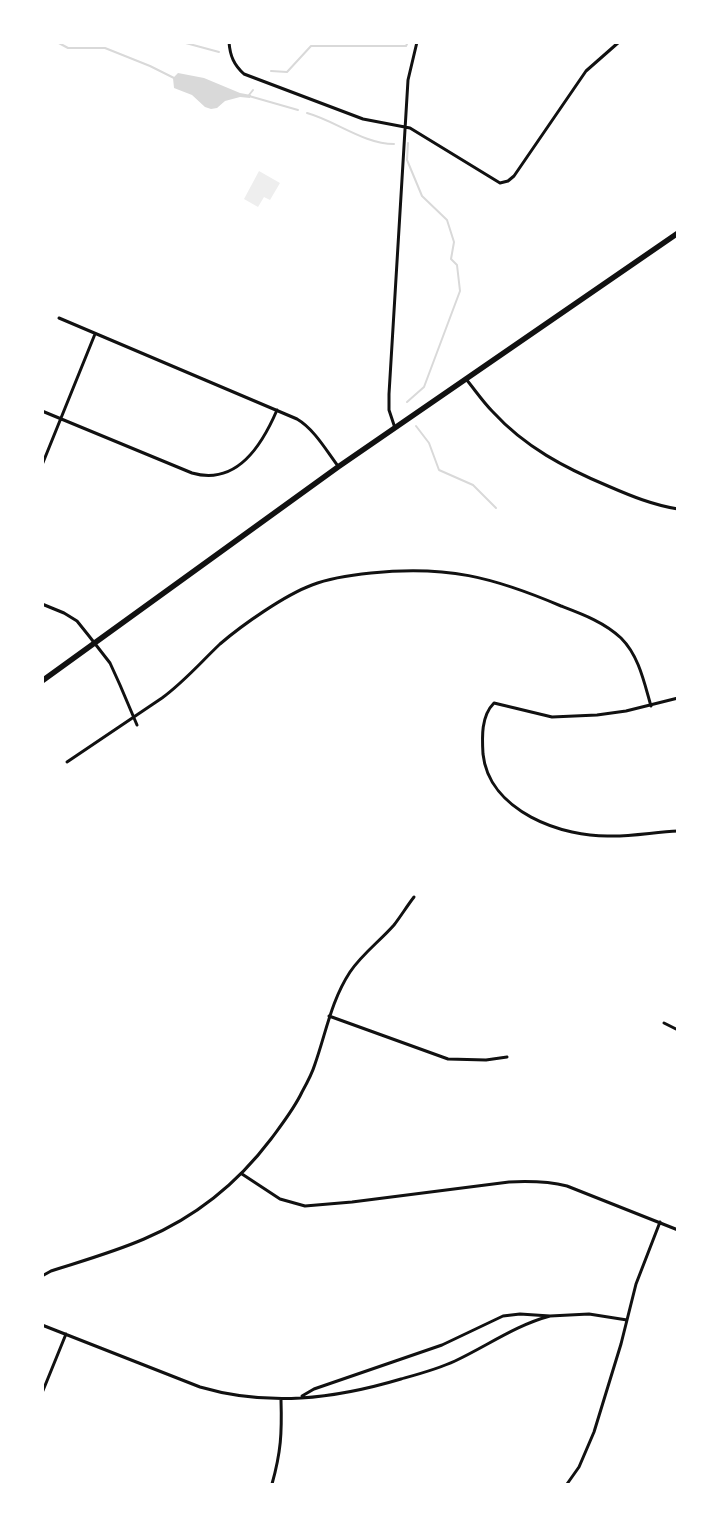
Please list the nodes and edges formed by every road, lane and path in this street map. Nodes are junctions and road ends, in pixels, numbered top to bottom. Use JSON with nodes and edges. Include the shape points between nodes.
{"nodes":[{"id":1,"x":228,"y":42,"type":"edge"},
{"id":2,"x":417,"y":42,"type":"edge"},
{"id":3,"x":619,"y":42,"type":"edge"},
{"id":4,"x":404,"y":126,"type":"junction"},
{"id":5,"x":678,"y":233,"type":"edge"},
{"id":6,"x":59,"y":318,"type":"dead end"},
{"id":7,"x":95,"y":333,"type":"junction"},
{"id":8,"x":466,"y":378,"type":"junction"},
{"id":9,"x":278,"y":410,"type":"junction"},
{"id":10,"x":42,"y":411,"type":"edge"},
{"id":11,"x":61,"y":418,"type":"junction"},
{"id":12,"x":395,"y":428,"type":"junction"},
{"id":13,"x":42,"y":465,"type":"edge"},
{"id":14,"x":338,"y":467,"type":"junction"},
{"id":15,"x":678,"y":509,"type":"edge"},
{"id":16,"x":42,"y":604,"type":"edge"},
{"id":17,"x":94,"y":644,"type":"junction"},
{"id":18,"x":42,"y":681,"type":"edge"},
{"id":19,"x":678,"y":698,"type":"edge"},
{"id":20,"x":651,"y":706,"type":"junction"},
{"id":21,"x":133,"y":717,"type":"junction"},
{"id":22,"x":136,"y":725,"type":"dead end"},
{"id":23,"x":67,"y":762,"type":"dead end"},
{"id":24,"x":678,"y":831,"type":"edge"},
{"id":25,"x":414,"y":897,"type":"dead end"},
{"id":26,"x":329,"y":1016,"type":"junction"},
{"id":27,"x":664,"y":1023,"type":"dead end"},
{"id":28,"x":678,"y":1030,"type":"edge"},
{"id":29,"x":507,"y":1057,"type":"dead end"},
{"id":30,"x":242,"y":1174,"type":"junction"},
{"id":31,"x":660,"y":1222,"type":"junction"},
{"id":32,"x":678,"y":1230,"type":"edge"},
{"id":33,"x":42,"y":1276,"type":"edge"},
{"id":34,"x":550,"y":1316,"type":"junction"},
{"id":35,"x":627,"y":1320,"type":"junction"},
{"id":36,"x":42,"y":1325,"type":"edge"},
{"id":37,"x":66,"y":1334,"type":"junction"},
{"id":38,"x":42,"y":1393,"type":"edge"},
{"id":39,"x":302,"y":1397,"type":"junction"},
{"id":40,"x":281,"y":1400,"type":"junction"},
{"id":41,"x":272,"y":1484,"type":"edge"},
{"id":42,"x":567,"y":1484,"type":"edge"}],
"edges":[{"from":1,"to":4,"type":"street","via":[[234,64],[244,74],[362,120]]},
{"from":2,"to":4,"type":"street","via":[[408,80]]},
{"from":3,"to":4,"type":"street","via":[[586,71],[508,181],[500,183]]},
{"from":4,"to":12,"type":"street","via":[[389,394],[389,410]]},
{"from":5,"to":8,"type":"highway"},
{"from":6,"to":7,"type":"street"},
{"from":7,"to":9,"type":"street"},
{"from":7,"to":11,"type":"street"},
{"from":8,"to":12,"type":"highway"},
{"from":8,"to":15,"type":"street","via":[[492,412],[513,432],[551,459],[640,500]]},
{"from":9,"to":11,"type":"street","via":[[257,448],[234,468],[211,476],[192,473]]},
{"from":9,"to":14,"type":"street","via":[[305,424]]},
{"from":10,"to":11,"type":"street"},
{"from":11,"to":13,"type":"street"},
{"from":12,"to":14,"type":"highway"},
{"from":14,"to":17,"type":"highway"},
{"from":16,"to":17,"type":"street","via":[[77,621]]},
{"from":17,"to":18,"type":"highway"},
{"from":17,"to":21,"type":"street","via":[[110,664]]},
{"from":19,"to":20,"type":"street"},
{"from":20,"to":21,"type":"street","via":[[636,659],[630,648],[609,628],[561,605],[497,581],[425,569],[346,576],[294,593],[228,638],[177,687]]},
{"from":20,"to":24,"type":"street","via":[[626,712],[552,717],[494,703],[487,710],[482,737],[485,767],[498,792],[519,811],[546,824],[611,836]]},
{"from":21,"to":22,"type":"street"},
{"from":21,"to":23,"type":"street"},
{"from":25,"to":26,"type":"street","via":[[350,972]]},
{"from":26,"to":29,"type":"street","via":[[448,1059]]},
{"from":26,"to":30,"type":"street","via":[[314,1067],[301,1095]]},
{"from":27,"to":28,"type":"street"},
{"from":30,"to":31,"type":"street","via":[[280,1198],[305,1206],[509,1182],[553,1182]]},
{"from":30,"to":33,"type":"street","via":[[209,1202],[149,1237]]},
{"from":31,"to":32,"type":"street"},
{"from":31,"to":35,"type":"street","via":[[643,1262]]},
{"from":34,"to":35,"type":"street","via":[[589,1314]]},
{"from":34,"to":39,"type":"street","via":[[531,1321],[433,1370],[358,1390],[315,1398]]},
{"from":34,"to":39,"type":"street","via":[[503,1316],[451,1342],[322,1386]]},
{"from":35,"to":42,"type":"street","via":[[594,1432],[579,1467]]},
{"from":36,"to":37,"type":"street"},
{"from":37,"to":38,"type":"street"},
{"from":37,"to":40,"type":"street","via":[[200,1387]]},
{"from":39,"to":40,"type":"street"},
{"from":40,"to":41,"type":"street","via":[[280,1456]]}]}
